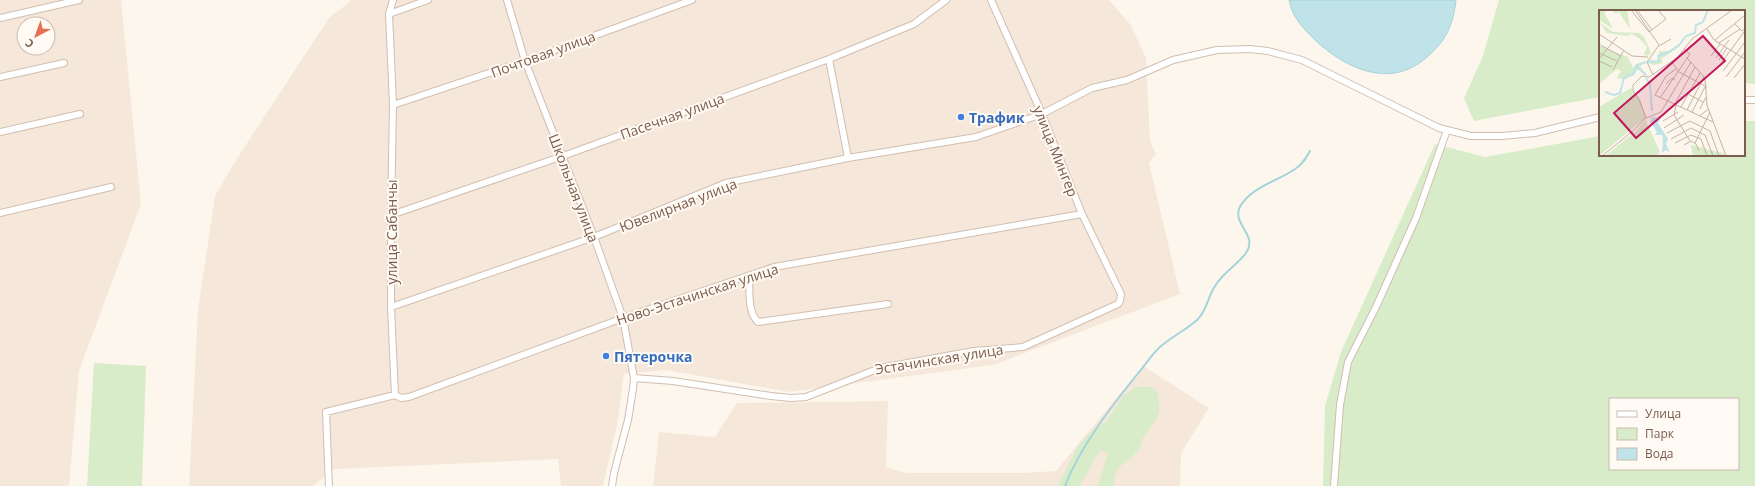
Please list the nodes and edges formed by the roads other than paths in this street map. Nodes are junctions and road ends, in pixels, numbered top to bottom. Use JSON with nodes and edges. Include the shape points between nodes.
{"nodes":[{"id":1,"x":79,"y":0,"type":"edge"},
{"id":2,"x":393,"y":0,"type":"edge"},
{"id":3,"x":428,"y":0,"type":"edge"},
{"id":4,"x":507,"y":0,"type":"edge"},
{"id":5,"x":692,"y":0,"type":"edge"},
{"id":6,"x":946,"y":0,"type":"edge"},
{"id":7,"x":991,"y":0,"type":"edge"},
{"id":8,"x":389,"y":14,"type":"junction"},
{"id":9,"x":0,"y":18,"type":"edge"},
{"id":10,"x":829,"y":58,"type":"junction"},
{"id":11,"x":525,"y":61,"type":"junction"},
{"id":12,"x":64,"y":63,"type":"dead end"},
{"id":13,"x":0,"y":77,"type":"edge"},
{"id":14,"x":393,"y":105,"type":"junction"},
{"id":15,"x":80,"y":114,"type":"dead end"},
{"id":16,"x":1042,"y":114,"type":"junction"},
{"id":17,"x":1599,"y":117,"type":"edge"},
{"id":18,"x":1447,"y":130,"type":"junction"},
{"id":19,"x":0,"y":132,"type":"edge"},
{"id":20,"x":562,"y":156,"type":"junction"},
{"id":21,"x":848,"y":158,"type":"junction"},
{"id":22,"x":111,"y":187,"type":"dead end"},
{"id":23,"x":0,"y":213,"type":"edge"},
{"id":24,"x":1082,"y":214,"type":"junction"},
{"id":25,"x":391,"y":215,"type":"junction"},
{"id":26,"x":594,"y":237,"type":"junction"},
{"id":27,"x":749,"y":276,"type":"junction"},
{"id":28,"x":1120,"y":301,"type":"joint"},
{"id":29,"x":888,"y":304,"type":"dead end"},
{"id":30,"x":391,"y":307,"type":"junction"},
{"id":31,"x":623,"y":318,"type":"junction"},
{"id":32,"x":634,"y":378,"type":"junction"},
{"id":33,"x":395,"y":395,"type":"junction"},
{"id":34,"x":329,"y":486,"type":"edge"},
{"id":35,"x":612,"y":486,"type":"edge"},
{"id":36,"x":1334,"y":486,"type":"edge"}],
"edges":[{"from":1,"to":9,"type":"street"},
{"from":2,"to":8,"type":"street","name":"улица Сабанчы"},
{"from":3,"to":8,"type":"street"},
{"from":4,"to":11,"type":"street","name":"Школьная улица"},
{"from":5,"to":11,"type":"street","name":"Почтовая улица"},
{"from":6,"to":10,"type":"street","name":"Пасечная улица","via":[[914,24]]},
{"from":7,"to":16,"type":"street","name":"улица Мингер"},
{"from":8,"to":14,"type":"street","name":"улица Сабанчы"},
{"from":10,"to":20,"type":"street","name":"Пасечная улица"},
{"from":10,"to":21,"type":"street"},
{"from":11,"to":14,"type":"street","name":"Почтовая улица"},
{"from":11,"to":20,"type":"street","name":"Школьная улица"},
{"from":12,"to":13,"type":"street"},
{"from":14,"to":25,"type":"street","name":"улица Сабанчы"},
{"from":15,"to":19,"type":"street"},
{"from":16,"to":18,"type":"street","name":"Ювелирная улица","via":[[1092,88],[1127,80],[1173,60],[1217,50],[1250,49],[1302,60]]},
{"from":16,"to":21,"type":"street","name":"Ювелирная улица","via":[[976,137]]},
{"from":16,"to":24,"type":"street","name":"улица Мингер"},
{"from":17,"to":18,"type":"street","name":"Ювелирная улица","via":[[1535,133],[1502,136],[1471,136]]},
{"from":18,"to":36,"type":"street","via":[[1416,218],[1348,362],[1340,405]]},
{"from":20,"to":25,"type":"street","name":"Пасечная улица"},
{"from":20,"to":26,"type":"street","name":"Школьная улица"},
{"from":21,"to":26,"type":"street","name":"Ювелирная улица","via":[[726,183]]},
{"from":22,"to":23,"type":"street"},
{"from":24,"to":27,"type":"street","name":"Ново-Эстачинская улица","via":[[774,267]]},
{"from":24,"to":28,"type":"street","name":"улица Мингер","via":[[1121,294]]},
{"from":25,"to":30,"type":"street","name":"улица Сабанчы"},
{"from":26,"to":30,"type":"street","name":"Ювелирная улица"},
{"from":26,"to":31,"type":"street","name":"Школьная улица"},
{"from":27,"to":29,"type":"street","via":[[752,311],[758,322]]},
{"from":27,"to":31,"type":"street","name":"Ново-Эстачинская улица"},
{"from":28,"to":32,"type":"street","name":"Эстачинская улица","via":[[1023,347],[974,351],[880,368],[806,396],[791,398]]},
{"from":30,"to":33,"type":"street","name":"улица Сабанчы"},
{"from":31,"to":32,"type":"street","name":"Школьная улица"},
{"from":31,"to":33,"type":"street","name":"Ново-Эстачинская улица","via":[[410,397],[401,398]]},
{"from":32,"to":35,"type":"street","name":"Школьная улица","via":[[628,420]]},
{"from":33,"to":34,"type":"street","via":[[326,412]]}]}
